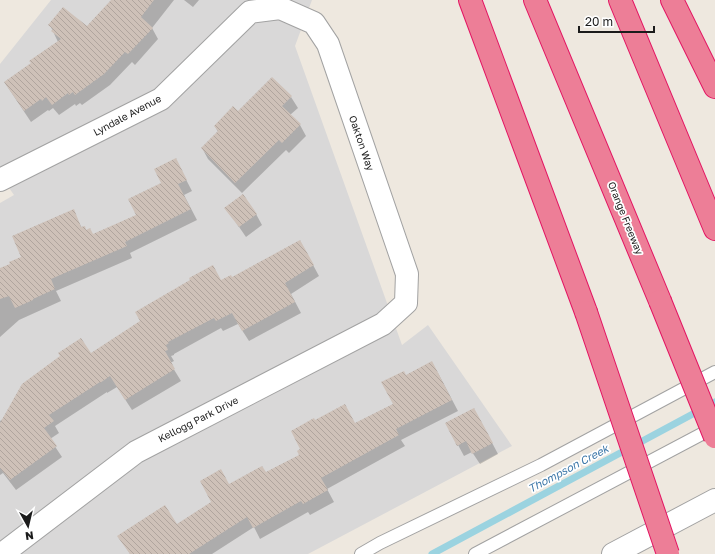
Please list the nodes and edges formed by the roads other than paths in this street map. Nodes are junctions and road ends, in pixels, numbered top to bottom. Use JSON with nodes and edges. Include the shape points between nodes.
{"nodes":[{"id":1,"x":470,"y":0,"type":"edge"},
{"id":2,"x":535,"y":0,"type":"edge"},
{"id":3,"x":620,"y":0,"type":"edge"},
{"id":4,"x":672,"y":0,"type":"edge"},
{"id":5,"x":280,"y":8,"type":"joint"},
{"id":6,"x":715,"y":87,"type":"edge"},
{"id":7,"x":0,"y":180,"type":"edge"},
{"id":8,"x":715,"y":229,"type":"edge"},
{"id":9,"x":406,"y":303,"type":"joint"},
{"id":10,"x":715,"y":372,"type":"edge"},
{"id":11,"x":715,"y":427,"type":"edge"},
{"id":12,"x":715,"y":437,"type":"edge"},
{"id":13,"x":715,"y":500,"type":"edge"},
{"id":14,"x":2,"y":554,"type":"edge"},
{"id":15,"x":361,"y":554,"type":"edge"},
{"id":16,"x":475,"y":554,"type":"edge"},
{"id":17,"x":613,"y":554,"type":"edge"},
{"id":18,"x":668,"y":554,"type":"edge"}],
"edges":[{"from":1,"to":18,"type":"highway","bridge":true,"via":[[586,312]]},
{"from":2,"to":12,"type":"highway","name":"Orange Freeway","bridge":true},
{"from":3,"to":8,"type":"highway"},
{"from":4,"to":6,"type":"highway"},
{"from":5,"to":7,"type":"street","name":"Lyndale Avenue","via":[[250,12],[161,99]]},
{"from":5,"to":9,"type":"street","name":"Oakton Way","via":[[314,22],[328,44],[407,274]]},
{"from":9,"to":14,"type":"street","name":"Kellogg Park Drive","via":[[383,324],[136,452]]},
{"from":10,"to":15,"type":"lane","via":[[540,465]]},
{"from":11,"to":16,"type":"lane"},
{"from":13,"to":17,"type":"street"}]}
